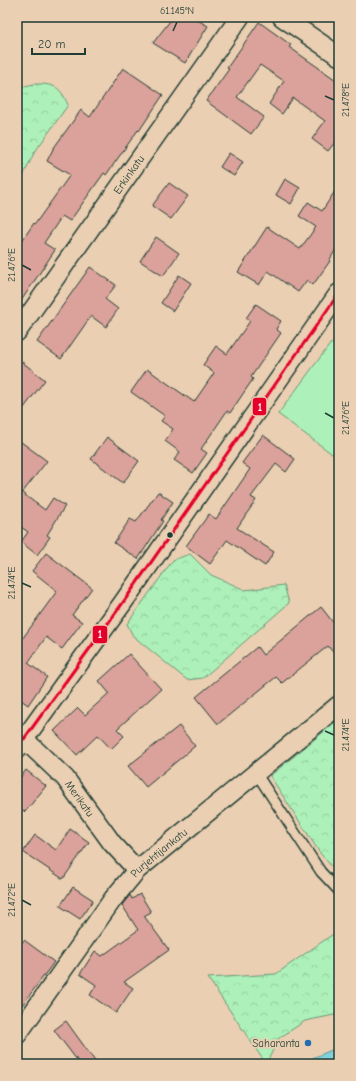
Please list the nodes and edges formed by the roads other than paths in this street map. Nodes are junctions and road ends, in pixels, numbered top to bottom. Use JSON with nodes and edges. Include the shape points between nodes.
{"nodes":[{"id":1,"x":240,"y":17,"type":"edge"},
{"id":2,"x":282,"y":17,"type":"edge"},
{"id":3,"x":339,"y":56,"type":"edge"},
{"id":4,"x":339,"y":293,"type":"edge"},
{"id":5,"x":17,"y":332,"type":"edge"},
{"id":6,"x":339,"y":705,"type":"edge"},
{"id":7,"x":19,"y":740,"type":"edge"},
{"id":8,"x":256,"y":773,"type":"junction"},
{"id":9,"x":137,"y":870,"type":"junction"},
{"id":10,"x":339,"y":891,"type":"edge"},
{"id":11,"x":17,"y":1035,"type":"edge"}],
"edges":[{"from":1,"to":5,"type":"street","name":"Erkinkatu"},
{"from":2,"to":3,"type":"street"},
{"from":4,"to":7,"type":"street","via":[[131,591]]},
{"from":6,"to":8,"type":"street","name":"Purjehtijankatu"},
{"from":7,"to":9,"type":"street","name":"Merikatu","via":[[65,778],[112,843]]},
{"from":8,"to":9,"type":"street","name":"Purjehtijankatu"},
{"from":8,"to":10,"type":"lane","via":[[321,872]]},
{"from":9,"to":11,"type":"street","name":"Purjehtijankatu","via":[[113,899]]}]}
